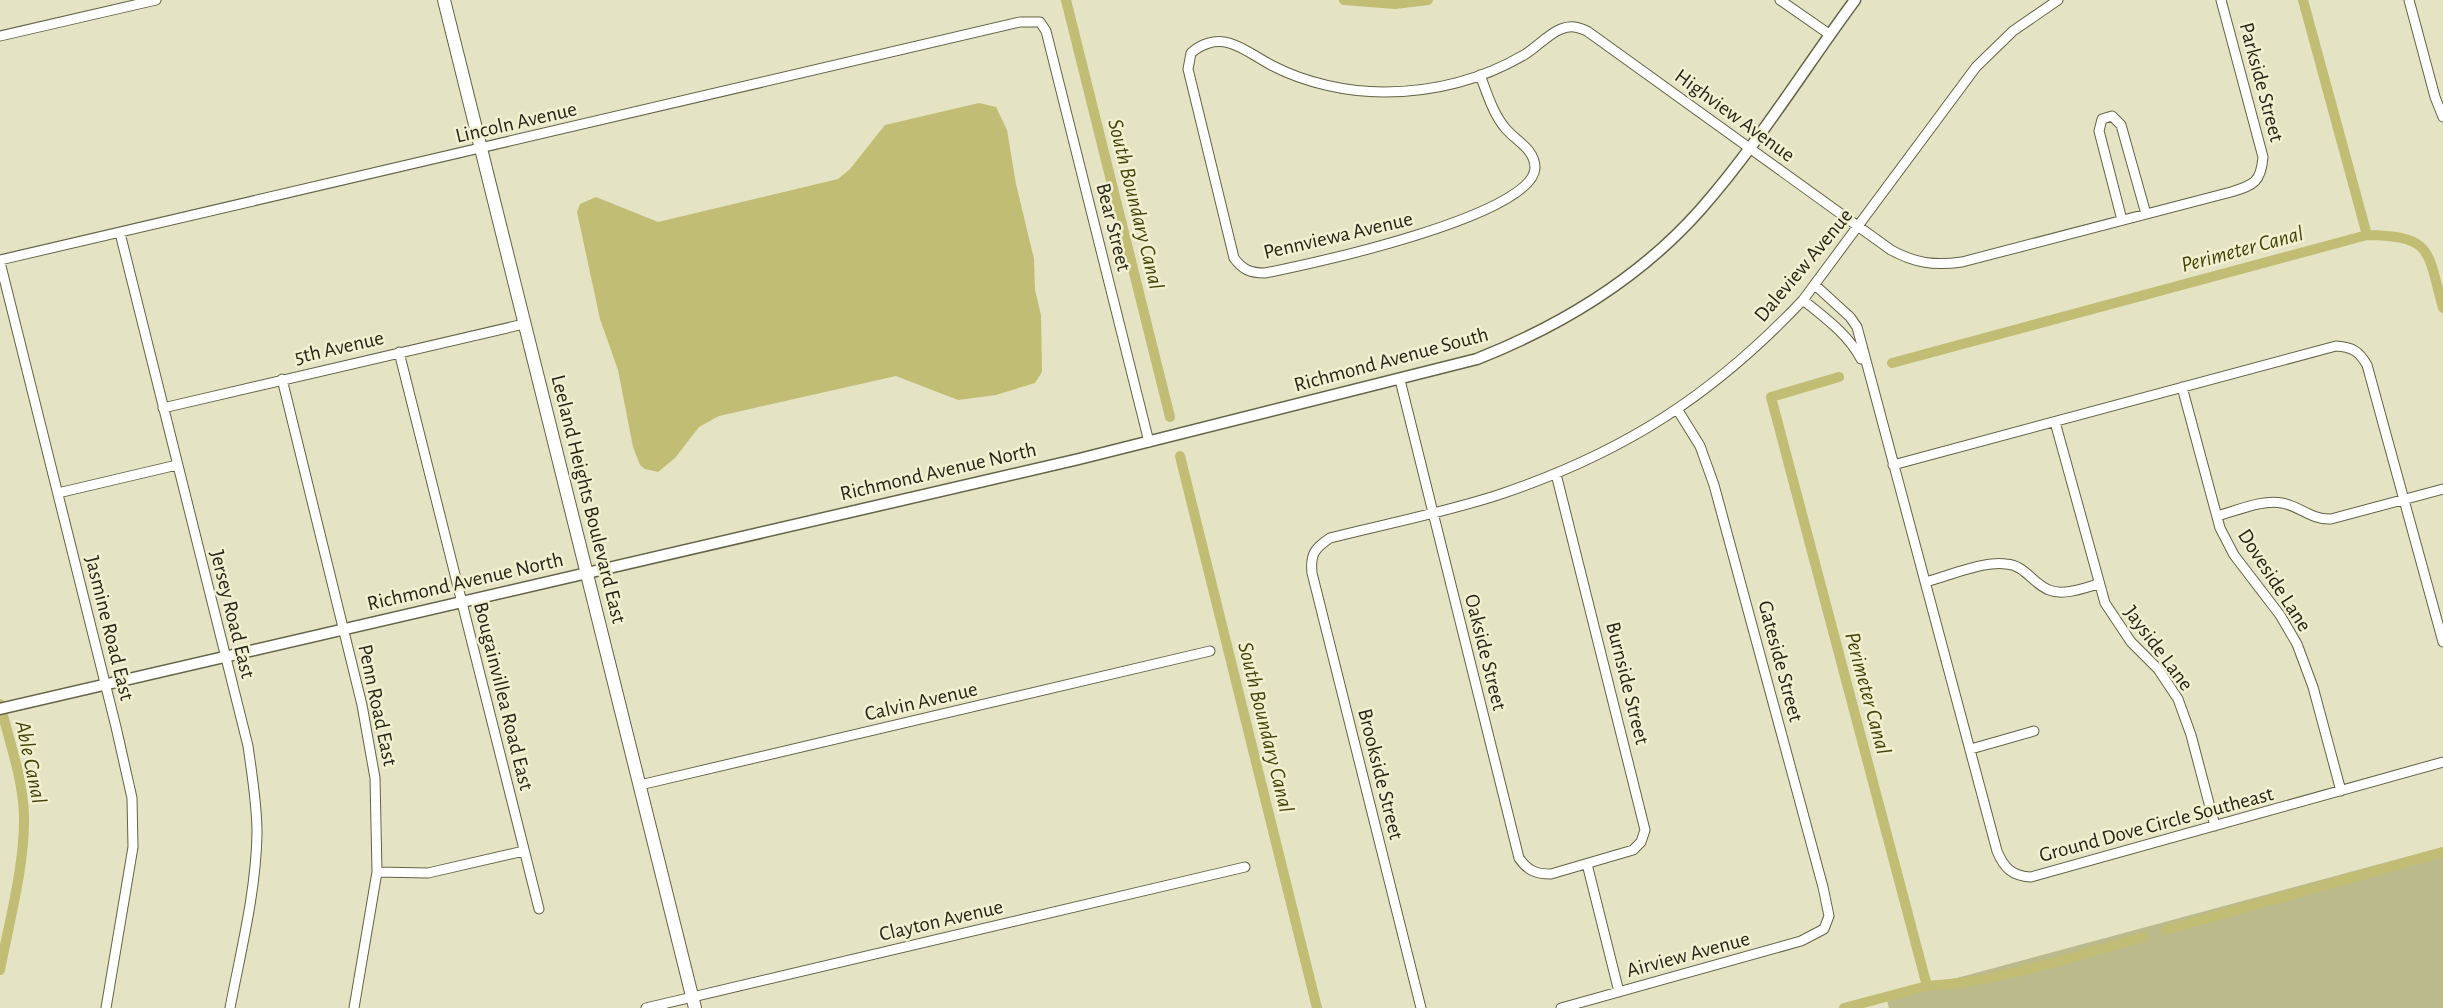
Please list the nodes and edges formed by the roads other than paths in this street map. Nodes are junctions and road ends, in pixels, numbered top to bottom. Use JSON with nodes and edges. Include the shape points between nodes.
{"nodes":[{"id":1,"x":156,"y":0,"type":"edge"},
{"id":2,"x":444,"y":0,"type":"edge"},
{"id":3,"x":1780,"y":0,"type":"edge"},
{"id":4,"x":1855,"y":0,"type":"edge"},
{"id":5,"x":2058,"y":0,"type":"edge"},
{"id":6,"x":2221,"y":0,"type":"edge"},
{"id":7,"x":2409,"y":0,"type":"edge"},
{"id":8,"x":1040,"y":22,"type":"joint"},
{"id":9,"x":1829,"y":34,"type":"junction"},
{"id":10,"x":0,"y":36,"type":"edge"},
{"id":11,"x":1191,"y":53,"type":"joint"},
{"id":12,"x":1480,"y":75,"type":"junction"},
{"id":13,"x":2443,"y":117,"type":"edge"},
{"id":14,"x":1749,"y":147,"type":"junction"},
{"id":15,"x":481,"y":149,"type":"junction"},
{"id":16,"x":2262,"y":173,"type":"joint"},
{"id":17,"x":2146,"y":214,"type":"junction"},
{"id":18,"x":2122,"y":220,"type":"junction"},
{"id":19,"x":1859,"y":227,"type":"junction"},
{"id":20,"x":120,"y":233,"type":"junction"},
{"id":21,"x":0,"y":261,"type":"edge"},
{"id":22,"x":1815,"y":285,"type":"junction"},
{"id":23,"x":1803,"y":300,"type":"junction"},
{"id":24,"x":524,"y":324,"type":"junction"},
{"id":25,"x":399,"y":352,"type":"junction"},
{"id":26,"x":1867,"y":366,"type":"junction"},
{"id":27,"x":282,"y":379,"type":"junction"},
{"id":28,"x":1400,"y":380,"type":"junction"},
{"id":29,"x":2182,"y":387,"type":"junction"},
{"id":30,"x":163,"y":408,"type":"junction"},
{"id":31,"x":1677,"y":409,"type":"junction"},
{"id":32,"x":2055,"y":422,"type":"junction"},
{"id":33,"x":1149,"y":442,"type":"junction"},
{"id":34,"x":177,"y":465,"type":"junction"},
{"id":35,"x":1893,"y":465,"type":"junction"},
{"id":36,"x":1556,"y":474,"type":"junction"},
{"id":37,"x":2443,"y":489,"type":"edge"},
{"id":38,"x":58,"y":493,"type":"junction"},
{"id":39,"x":2405,"y":500,"type":"junction"},
{"id":40,"x":1432,"y":512,"type":"junction"},
{"id":41,"x":2217,"y":516,"type":"junction"},
{"id":42,"x":1314,"y":549,"type":"joint"},
{"id":43,"x":588,"y":574,"type":"junction"},
{"id":44,"x":1925,"y":582,"type":"junction"},
{"id":45,"x":2098,"y":584,"type":"junction"},
{"id":46,"x":461,"y":601,"type":"junction"},
{"id":47,"x":343,"y":630,"type":"junction"},
{"id":48,"x":2443,"y":642,"type":"edge"},
{"id":49,"x":1210,"y":651,"type":"dead end"},
{"id":50,"x":225,"y":657,"type":"junction"},
{"id":51,"x":105,"y":685,"type":"junction"},
{"id":52,"x":0,"y":709,"type":"edge"},
{"id":53,"x":2034,"y":731,"type":"dead end"},
{"id":54,"x":1971,"y":749,"type":"junction"},
{"id":55,"x":2443,"y":762,"type":"edge"},
{"id":56,"x":640,"y":785,"type":"junction"},
{"id":57,"x":2342,"y":791,"type":"junction"},
{"id":58,"x":2215,"y":826,"type":"junction"},
{"id":59,"x":524,"y":851,"type":"junction"},
{"id":60,"x":1587,"y":864,"type":"junction"},
{"id":61,"x":1245,"y":867,"type":"dead end"},
{"id":62,"x":377,"y":872,"type":"junction"},
{"id":63,"x":539,"y":909,"type":"dead end"},
{"id":64,"x":1824,"y":929,"type":"joint"},
{"id":65,"x":1619,"y":992,"type":"junction"},
{"id":66,"x":694,"y":1003,"type":"edge"},
{"id":67,"x":106,"y":1008,"type":"edge"},
{"id":68,"x":231,"y":1008,"type":"edge"},
{"id":69,"x":354,"y":1008,"type":"edge"},
{"id":70,"x":646,"y":1008,"type":"edge"},
{"id":71,"x":1421,"y":1008,"type":"edge"},
{"id":72,"x":1561,"y":1008,"type":"edge"}],
"edges":[{"from":1,"to":10,"type":"street"},
{"from":2,"to":15,"type":"main road","name":"Leeland Heights Boulevard East"},
{"from":3,"to":9,"type":"street"},
{"from":4,"to":9,"type":"street","name":"Richmond Avenue South"},
{"from":5,"to":19,"type":"street","name":"Daleview Avenue","via":[[2013,31],[1976,67]]},
{"from":6,"to":16,"type":"street","name":"Parkside Street","via":[[2263,157]]},
{"from":7,"to":13,"type":"street"},
{"from":8,"to":15,"type":"street","name":"Lincoln Avenue","via":[[1020,22]]},
{"from":8,"to":33,"type":"street","name":"Bear Street","via":[[1046,31]]},
{"from":9,"to":14,"type":"street","name":"Richmond Avenue South"},
{"from":11,"to":12,"type":"street","name":"Highview Avenue","via":[[1212,42],[1229,43],[1289,73],[1370,92],[1431,89]]},
{"from":11,"to":12,"type":"street","name":"Pennviewa Avenue","via":[[1189,81],[1234,258],[1241,268],[1252,273],[1281,270],[1407,239],[1469,217],[1523,187],[1535,168],[1533,156],[1505,128]]},
{"from":12,"to":14,"type":"street","name":"Highview Avenue","via":[[1526,54],[1560,29],[1574,26],[1587,31]]},
{"from":14,"to":19,"type":"street","name":"Highview Avenue"},
{"from":14,"to":28,"type":"street","name":"Richmond Avenue South","via":[[1687,224],[1600,297],[1511,346]]},
{"from":15,"to":20,"type":"street","name":"Lincoln Avenue"},
{"from":15,"to":24,"type":"main road","name":"Leeland Heights Boulevard East"},
{"from":16,"to":17,"type":"street","name":"Highview Avenue","via":[[2243,189]]},
{"from":17,"to":18,"type":"street","name":"Highview Avenue"},
{"from":17,"to":18,"type":"street","via":[[2121,125],[2112,116],[2102,119],[2099,131]]},
{"from":18,"to":19,"type":"street","name":"Highview Avenue","via":[[1962,262],[1935,265],[1908,259]]},
{"from":19,"to":22,"type":"street","name":"Daleview Avenue"},
{"from":20,"to":21,"type":"street","name":"Lincoln Avenue"},
{"from":20,"to":30,"type":"street","name":"Jersey Road East"},
{"from":21,"to":38,"type":"street","name":"Jasmine Road East"},
{"from":22,"to":23,"type":"street","name":"Daleview Avenue"},
{"from":22,"to":26,"type":"street","name":"Ground Dove Circle Southeast","via":[[1854,322]]},
{"from":23,"to":26,"type":"street","via":[[1854,344]]},
{"from":23,"to":31,"type":"street","name":"Daleview Avenue","via":[[1724,375]]},
{"from":24,"to":25,"type":"street","name":"5th Avenue"},
{"from":24,"to":43,"type":"main road","name":"Leeland Heights Boulevard East"},
{"from":25,"to":27,"type":"street","name":"5th Avenue"},
{"from":25,"to":46,"type":"street","name":"Bougainvillea Road East"},
{"from":26,"to":35,"type":"street","name":"Ground Dove Circle Southeast"},
{"from":27,"to":30,"type":"street","name":"5th Avenue"},
{"from":27,"to":47,"type":"street","name":"Penn Road East"},
{"from":28,"to":33,"type":"street","name":"Richmond Avenue South"},
{"from":28,"to":40,"type":"street","name":"Oakside Street"},
{"from":29,"to":32,"type":"street"},
{"from":29,"to":39,"type":"street","via":[[2336,346],[2350,347],[2360,353],[2367,365]]},
{"from":29,"to":41,"type":"street","name":"Doveside Lane"},
{"from":30,"to":34,"type":"street","name":"Jersey Road East"},
{"from":31,"to":36,"type":"street","name":"Daleview Avenue","via":[[1619,445]]},
{"from":31,"to":64,"type":"street","name":"Gateside Street","via":[[1707,463],[1722,512],[1823,887],[1829,916]]},
{"from":32,"to":35,"type":"street"},
{"from":32,"to":45,"type":"street","name":"Jayside Lane"},
{"from":33,"to":43,"type":"street","name":"Richmond Avenue North"},
{"from":34,"to":38,"type":"street"},
{"from":34,"to":50,"type":"street","name":"Jersey Road East"},
{"from":35,"to":44,"type":"street","name":"Ground Dove Circle Southeast"},
{"from":36,"to":40,"type":"street","name":"Daleview Avenue","via":[[1499,495]]},
{"from":36,"to":60,"type":"street","name":"Burnside Street","via":[[1645,830],[1633,850]]},
{"from":37,"to":39,"type":"street"},
{"from":38,"to":51,"type":"street","name":"Jasmine Road East"},
{"from":39,"to":41,"type":"street","via":[[2331,519],[2319,519],[2282,502]]},
{"from":39,"to":48,"type":"street"},
{"from":40,"to":42,"type":"street","name":"Daleview Avenue","via":[[1330,538]]},
{"from":40,"to":60,"type":"street","name":"Oakside Street","via":[[1519,858],[1527,869],[1539,874]]},
{"from":41,"to":57,"type":"street","name":"Doveside Lane","via":[[2234,555],[2297,644]]},
{"from":42,"to":71,"type":"street","name":"Brookside Street","via":[[1312,573]]},
{"from":43,"to":46,"type":"street","name":"Richmond Avenue North"},
{"from":43,"to":56,"type":"main road","name":"Leeland Heights Boulevard East"},
{"from":44,"to":45,"type":"street","via":[[2005,563],[2017,566],[2050,590],[2065,592]]},
{"from":44,"to":54,"type":"street","name":"Ground Dove Circle Southeast"},
{"from":45,"to":58,"type":"street","name":"Jayside Lane","via":[[2112,617],[2158,669],[2178,699]]},
{"from":46,"to":47,"type":"street","name":"Richmond Avenue North"},
{"from":46,"to":59,"type":"street","name":"Bougainvillea Road East"},
{"from":47,"to":50,"type":"street","name":"Richmond Avenue North"},
{"from":47,"to":62,"type":"street","name":"Penn Road East","via":[[370,738]]},
{"from":49,"to":56,"type":"street","name":"Calvin Avenue"},
{"from":50,"to":51,"type":"street","name":"Richmond Avenue North"},
{"from":50,"to":68,"type":"street","name":"Jersey Road East","via":[[248,746],[257,834],[250,906]]},
{"from":51,"to":52,"type":"street","name":"Richmond Avenue North"},
{"from":51,"to":67,"type":"street","name":"Jasmine Road East","via":[[127,772],[134,824],[132,868]]},
{"from":53,"to":54,"type":"street"},
{"from":54,"to":58,"type":"street","name":"Ground Dove Circle Southeast","via":[[1999,856],[2008,871],[2019,876],[2031,877]]},
{"from":55,"to":57,"type":"street","name":"Ground Dove Circle Southeast"},
{"from":56,"to":66,"type":"main road","name":"Leeland Heights Boulevard East"},
{"from":57,"to":58,"type":"street","name":"Ground Dove Circle Southeast"},
{"from":59,"to":62,"type":"street","via":[[428,873]]},
{"from":59,"to":63,"type":"street","name":"Bougainvillea Road East"},
{"from":60,"to":65,"type":"street"},
{"from":61,"to":66,"type":"street","name":"Clayton Avenue"},
{"from":62,"to":69,"type":"street","name":"Penn Road East"},
{"from":64,"to":65,"type":"street","name":"Airview Avenue","via":[[1801,941]]},
{"from":65,"to":72,"type":"street","name":"Airview Avenue"},
{"from":66,"to":70,"type":"street","name":"Clayton Avenue"}]}
